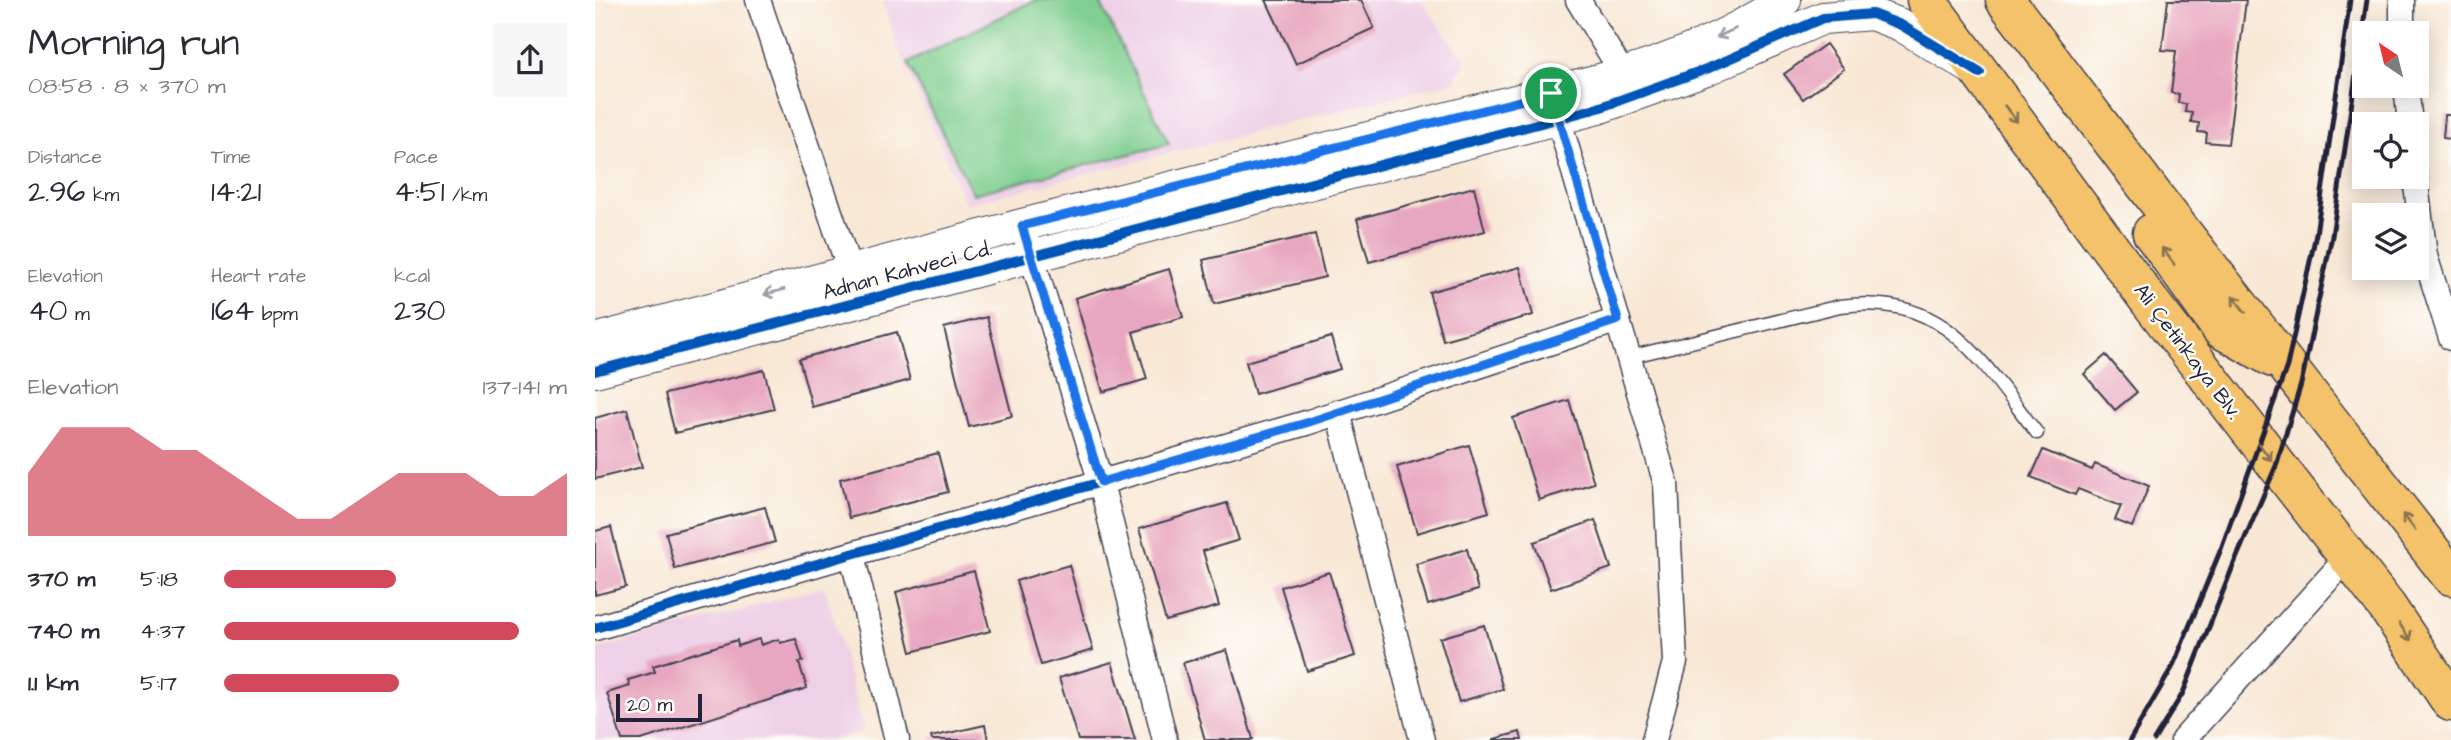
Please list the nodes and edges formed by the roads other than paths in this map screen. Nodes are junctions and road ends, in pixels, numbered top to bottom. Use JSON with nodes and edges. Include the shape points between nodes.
{"nodes":[{"id":1,"x":758,"y":0,"type":"edge"},
{"id":2,"x":1578,"y":0,"type":"edge"},
{"id":3,"x":1785,"y":0,"type":"edge"},
{"id":4,"x":1926,"y":0,"type":"edge"},
{"id":5,"x":1983,"y":0,"type":"edge"},
{"id":6,"x":2005,"y":0,"type":"edge"},
{"id":7,"x":2402,"y":0,"type":"edge"},
{"id":8,"x":2402,"y":21,"type":"edge"},
{"id":9,"x":1980,"y":73,"type":"junction"},
{"id":10,"x":1623,"y":74,"type":"junction"},
{"id":11,"x":1555,"y":106,"type":"junction"},
{"id":12,"x":2417,"y":189,"type":"edge"},
{"id":13,"x":1022,"y":226,"type":"junction"},
{"id":14,"x":1031,"y":257,"type":"junction"},
{"id":15,"x":850,"y":271,"type":"junction"},
{"id":16,"x":1618,"y":320,"type":"junction"},
{"id":17,"x":2451,"y":338,"type":"edge"},
{"id":18,"x":595,"y":340,"type":"edge"},
{"id":19,"x":1629,"y":357,"type":"junction"},
{"id":20,"x":2287,"y":366,"type":"junction"},
{"id":21,"x":595,"y":371,"type":"edge"},
{"id":22,"x":1338,"y":412,"type":"junction"},
{"id":23,"x":2037,"y":433,"type":"dead end"},
{"id":24,"x":1101,"y":482,"type":"junction"},
{"id":25,"x":852,"y":555,"type":"junction"},
{"id":26,"x":2348,"y":557,"type":"junction"},
{"id":27,"x":2451,"y":576,"type":"edge"},
{"id":28,"x":595,"y":628,"type":"edge"},
{"id":29,"x":2451,"y":702,"type":"edge"},
{"id":30,"x":897,"y":740,"type":"edge"},
{"id":31,"x":1165,"y":740,"type":"edge"},
{"id":32,"x":1422,"y":740,"type":"edge"},
{"id":33,"x":1654,"y":740,"type":"edge"},
{"id":34,"x":2183,"y":740,"type":"edge"}],
"edges":[{"from":1,"to":15,"type":"street"},
{"from":2,"to":10,"type":"street"},
{"from":3,"to":10,"type":"street","name":"Adnan Kahveci Cd.","one_way":true,"via":[[1681,54]]},
{"from":4,"to":9,"type":"main road","name":"Ali Çetinkaya Blv."},
{"from":20,"to":5,"type":"main road","one_way":true,"via":[[2221,329]]},
{"from":20,"to":6,"type":"main road","one_way":true},
{"from":7,"to":8,"type":"street"},
{"from":9,"to":11,"type":"street","name":"Adnan Kahveci Cd.","via":[[1901,25],[1872,14],[1823,18],[1709,68],[1598,108]]},
{"from":9,"to":26,"type":"main road","name":"Ali Çetinkaya Blv.","one_way":true},
{"from":10,"to":11,"type":"street","name":"Adnan Kahveci Cd."},
{"from":11,"to":13,"type":"street","name":"Adnan Kahveci Cd."},
{"from":11,"to":14,"type":"street","name":"Adnan Kahveci Cd."},
{"from":11,"to":16,"type":"street"},
{"from":12,"to":17,"type":"street","via":[[2425,256]]},
{"from":13,"to":14,"type":"street"},
{"from":13,"to":15,"type":"street","name":"Adnan Kahveci Cd."},
{"from":14,"to":21,"type":"street","name":"Adnan Kahveci Cd."},
{"from":14,"to":24,"type":"street"},
{"from":15,"to":18,"type":"street","name":"Adnan Kahveci Cd.","one_way":true},
{"from":16,"to":19,"type":"street"},
{"from":16,"to":22,"type":"street"},
{"from":19,"to":23,"type":"lane","via":[[1840,306],[1895,306],[1934,320],[1972,350]]},
{"from":19,"to":33,"type":"street","via":[[1666,484],[1675,662]]},
{"from":27,"to":20,"type":"main road","one_way":true},
{"from":22,"to":24,"type":"street"},
{"from":22,"to":32,"type":"street"},
{"from":24,"to":25,"type":"street"},
{"from":24,"to":31,"type":"street"},
{"from":25,"to":28,"type":"street"},
{"from":25,"to":30,"type":"street"},
{"from":26,"to":29,"type":"main road","name":"Ali Çetinkaya Blv.","one_way":true,"via":[[2388,607]]},
{"from":26,"to":34,"type":"street"}]}
